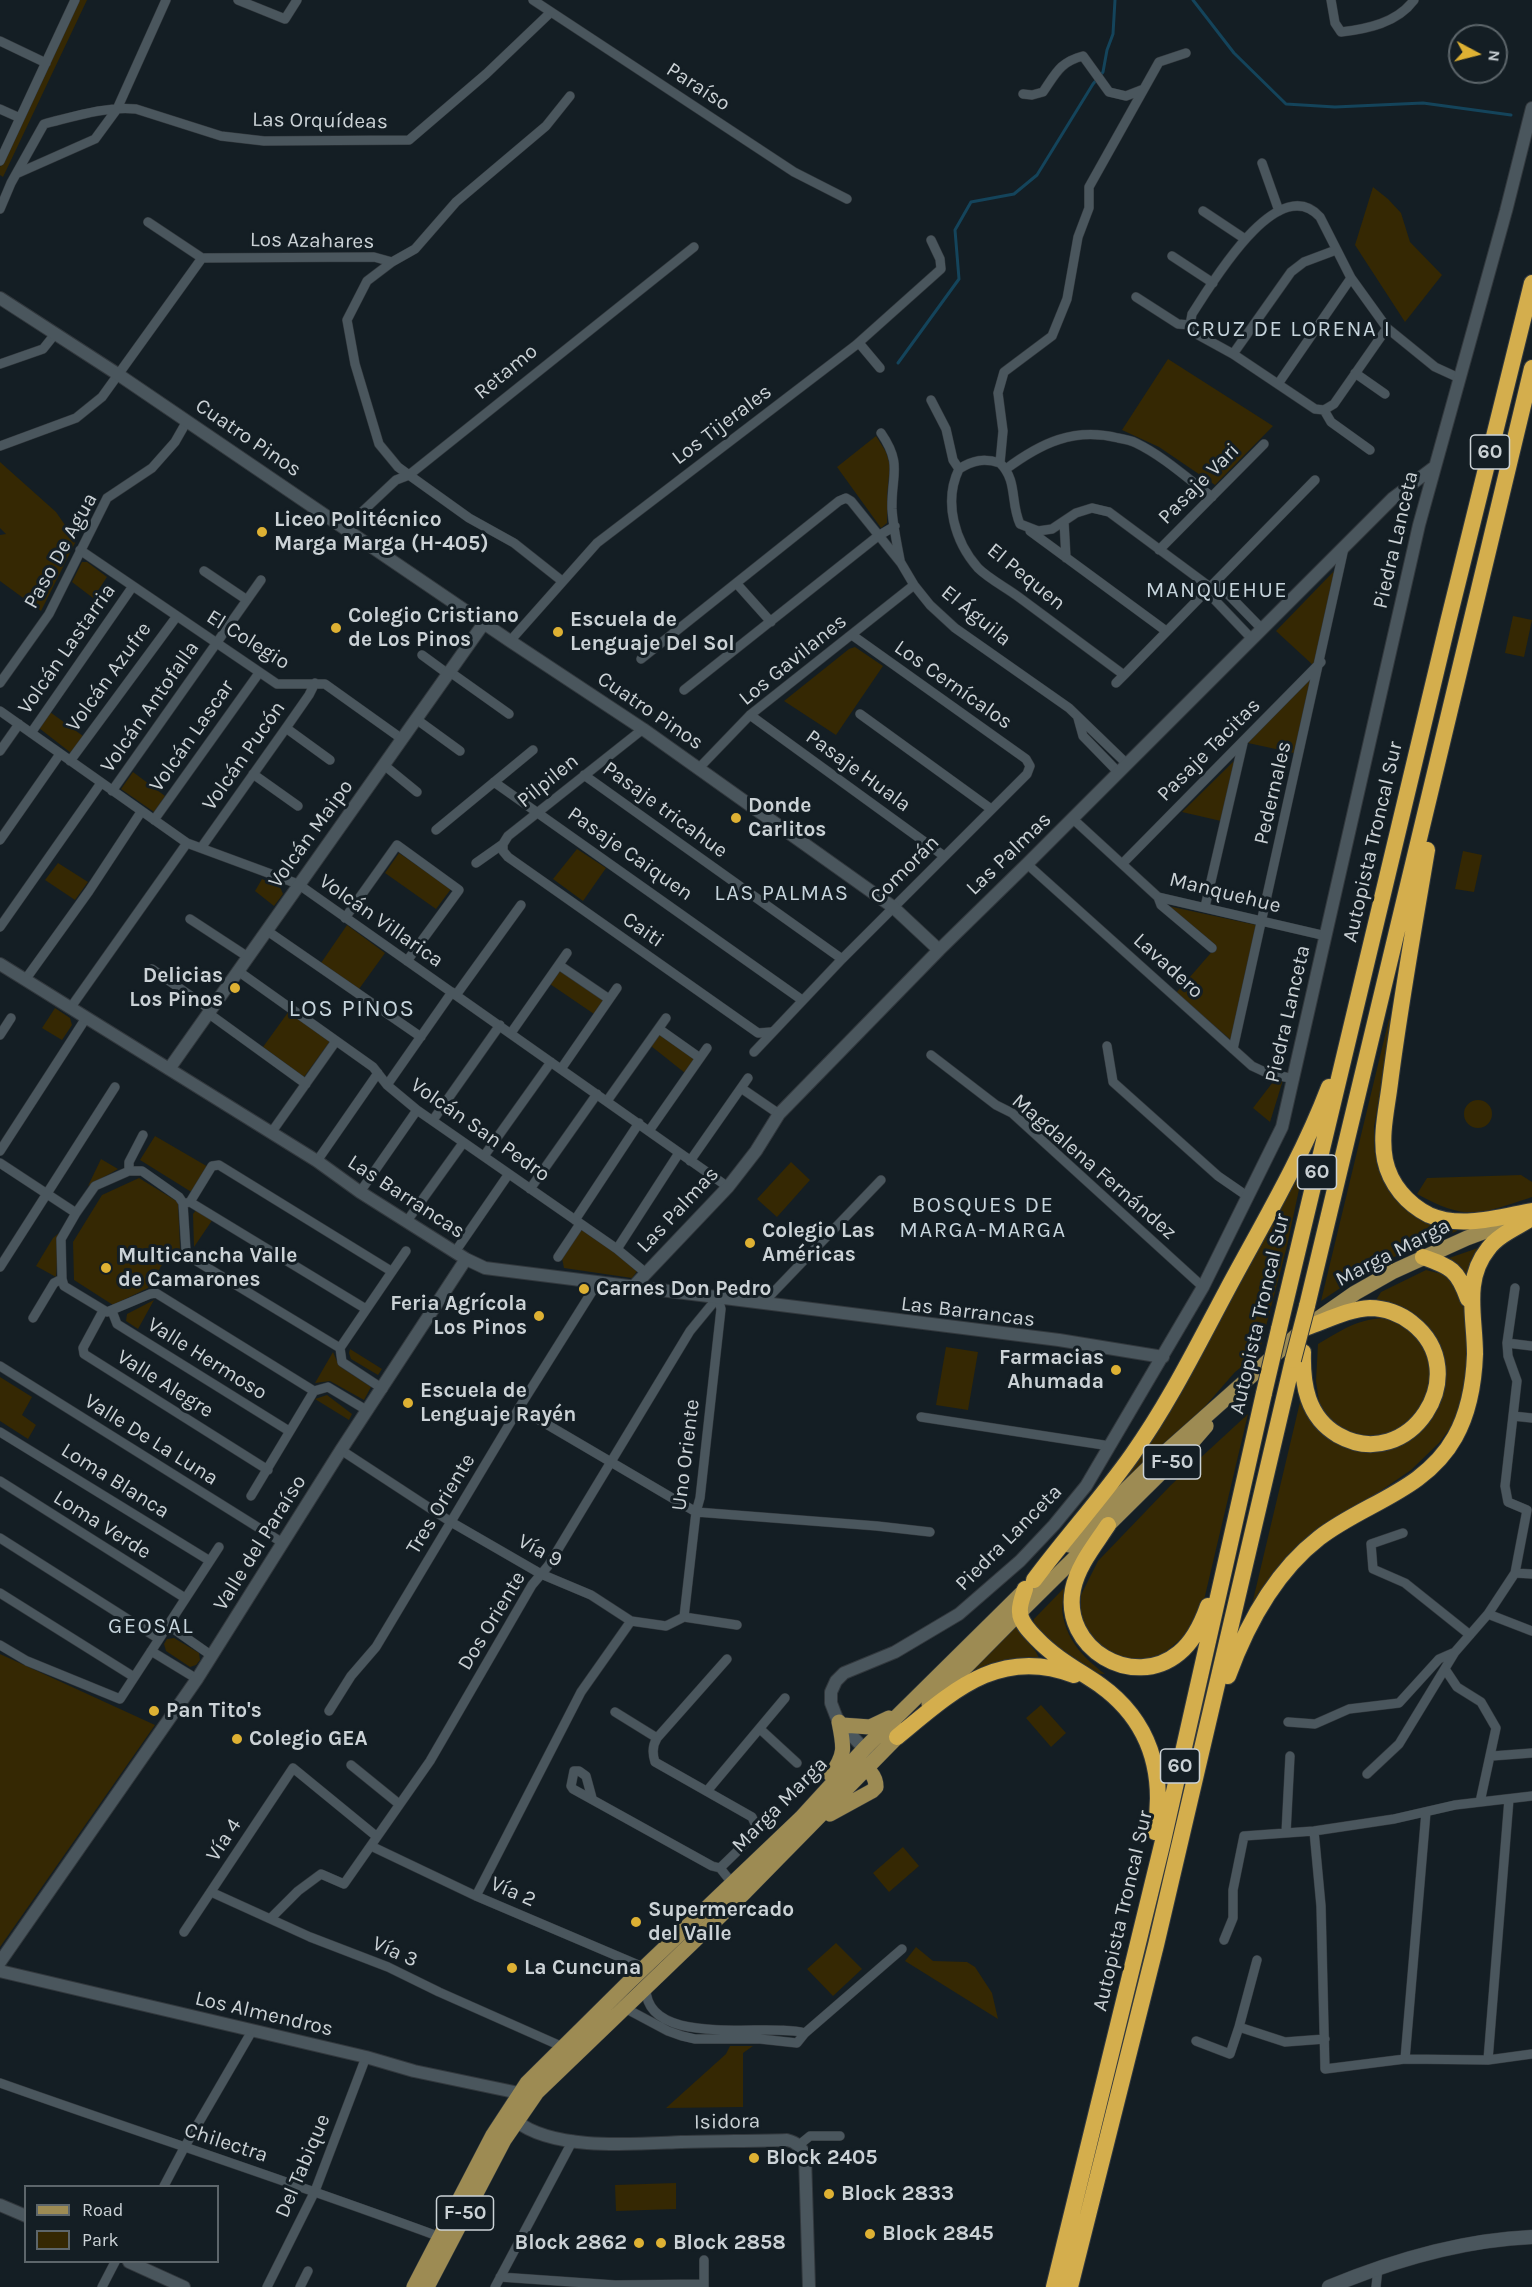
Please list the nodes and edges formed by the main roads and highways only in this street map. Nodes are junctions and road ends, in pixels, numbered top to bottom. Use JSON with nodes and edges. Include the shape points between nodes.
{"nodes":[{"id":1,"x":1532,"y":283,"type":"edge"},
{"id":2,"x":1532,"y":368,"type":"edge"},
{"id":3,"x":1447,"y":724,"type":"junction"},
{"id":4,"x":1355,"y":1016,"type":"junction"},
{"id":5,"x":1532,"y":1214,"type":"edge"},
{"id":6,"x":1423,"y":1257,"type":"junction"},
{"id":7,"x":1472,"y":1308,"type":"junction"},
{"id":8,"x":1305,"y":1328,"type":"junction"},
{"id":9,"x":1298,"y":1356,"type":"junction"},
{"id":10,"x":1231,"y":1396,"type":"junction"},
{"id":11,"x":1108,"y":1525,"type":"junction"},
{"id":12,"x":1226,"y":1558,"type":"junction"},
{"id":13,"x":1029,"y":1585,"type":"junction"},
{"id":14,"x":1020,"y":1612,"type":"junction"},
{"id":15,"x":1099,"y":1685,"type":"junction"},
{"id":16,"x":904,"y":1709,"type":"junction"},
{"id":17,"x":897,"y":1737,"type":"junction"},
{"id":18,"x":1202,"y":1751,"type":"junction"},
{"id":19,"x":865,"y":1759,"type":"junction"},
{"id":20,"x":808,"y":1820,"type":"junction"},
{"id":21,"x":1132,"y":1975,"type":"junction"},
{"id":22,"x":642,"y":1976,"type":"junction"},
{"id":23,"x":519,"y":2093,"type":"junction"},
{"id":24,"x":516,"y":2121,"type":"junction"},
{"id":25,"x":1532,"y":2237,"type":"edge"},
{"id":26,"x":414,"y":2287,"type":"edge"},
{"id":27,"x":427,"y":2287,"type":"edge"},
{"id":28,"x":1054,"y":2287,"type":"edge"},
{"id":29,"x":1070,"y":2287,"type":"edge"},
{"id":30,"x":1329,"y":2287,"type":"edge"}],
"edges":[{"from":1,"to":4,"type":"highway","name":"Autopista Troncal Sur","number":"60"},
{"from":2,"to":3,"type":"highway","name":"Autopista Troncal Sur","number":"60"},
{"from":3,"to":5,"type":"highway","via":[[1395,1045],[1383,1140],[1385,1160],[1404,1197],[1440,1219],[1472,1221]]},
{"from":3,"to":9,"type":"highway","name":"Autopista Troncal Sur","number":"60","bridge":true},
{"from":4,"to":12,"type":"highway","name":"Autopista Troncal Sur","number":"60","bridge":true},
{"from":4,"to":13,"type":"highway","via":[[1305,1145],[1159,1415],[1113,1481]]},
{"from":5,"to":6,"type":"main road","name":"Marga Marga"},
{"from":5,"to":7,"type":"highway","via":[[1484,1254],[1473,1276]]},
{"from":6,"to":7,"type":"highway","via":[[1445,1265],[1462,1280]]},
{"from":6,"to":8,"type":"main road","name":"Marga Marga","via":[[1355,1293]]},
{"from":7,"to":18,"type":"highway","via":[[1472,1389],[1455,1437],[1421,1477],[1319,1538],[1267,1593],[1229,1673]]},
{"from":8,"to":9,"type":"highway","via":[[1368,1308],[1407,1319],[1428,1340],[1436,1359],[1434,1399],[1417,1425],[1400,1436],[1370,1443],[1350,1440],[1324,1424],[1311,1408]]},
{"from":8,"to":10,"type":"main road","name":"Marga Marga"},
{"from":9,"to":18,"type":"highway","name":"Autopista Troncal Sur","number":"60"},
{"from":10,"to":11,"type":"main road","name":"Marga Marga","number":"F-50","via":[[1193,1442]]},
{"from":10,"to":13,"type":"main road","name":"Marga Marga","number":"F-50","via":[[1150,1465]]},
{"from":11,"to":12,"type":"highway","via":[[1082,1565],[1073,1590],[1072,1609],[1087,1644],[1118,1665],[1156,1665],[1188,1645],[1206,1612]]},
{"from":11,"to":14,"type":"main road","name":"Marga Marga","number":"F-50"},
{"from":12,"to":21,"type":"highway","name":"Autopista Troncal Sur","number":"60"},
{"from":13,"to":14,"type":"highway"},
{"from":13,"to":16,"type":"main road","name":"Marga Marga","number":"F-50"},
{"from":14,"to":15,"type":"highway","via":[[1025,1626],[1044,1646]]},
{"from":14,"to":17,"type":"main road","name":"Marga Marga","number":"F-50"},
{"from":15,"to":17,"type":"highway","via":[[1041,1666],[1004,1669],[978,1677],[947,1696]]},
{"from":15,"to":21,"type":"highway","via":[[1127,1710],[1142,1731],[1153,1756],[1158,1785],[1158,1814]]},
{"from":16,"to":19,"type":"main road","name":"Marga Marga","number":"F-50"},
{"from":16,"to":20,"type":"main road","via":[[870,1727],[841,1724],[841,1761]]},
{"from":17,"to":19,"type":"main road","name":"Marga Marga","number":"F-50"},
{"from":18,"to":29,"type":"highway","name":"Autopista Troncal Sur","number":"60"},
{"from":19,"to":20,"type":"main road","name":"Marga Marga","number":"F-50"},
{"from":19,"to":20,"type":"main road","via":[[876,1782],[872,1791]]},
{"from":20,"to":22,"type":"main road","name":"Marga Marga","number":"F-50","via":[[737,1879]]},
{"from":20,"to":22,"type":"main road","name":"Marga Marga","number":"F-50","via":[[745,1892]]},
{"from":21,"to":28,"type":"highway","name":"Autopista Troncal Sur","number":"60"},
{"from":22,"to":23,"type":"main road","name":"Marga Marga","number":"F-50","via":[[563,2047]]},
{"from":22,"to":24,"type":"main road","name":"Marga Marga","number":"F-50","via":[[623,2007],[537,2092]]},
{"from":23,"to":24,"type":"main road","via":[[512,2114]]},
{"from":23,"to":26,"type":"main road","name":"Marga Marga","number":"F-50"},
{"from":24,"to":27,"type":"main road","name":"Marga Marga","number":"F-50"},
{"from":25,"to":30,"type":"main road","via":[[1437,2251]]}]}
